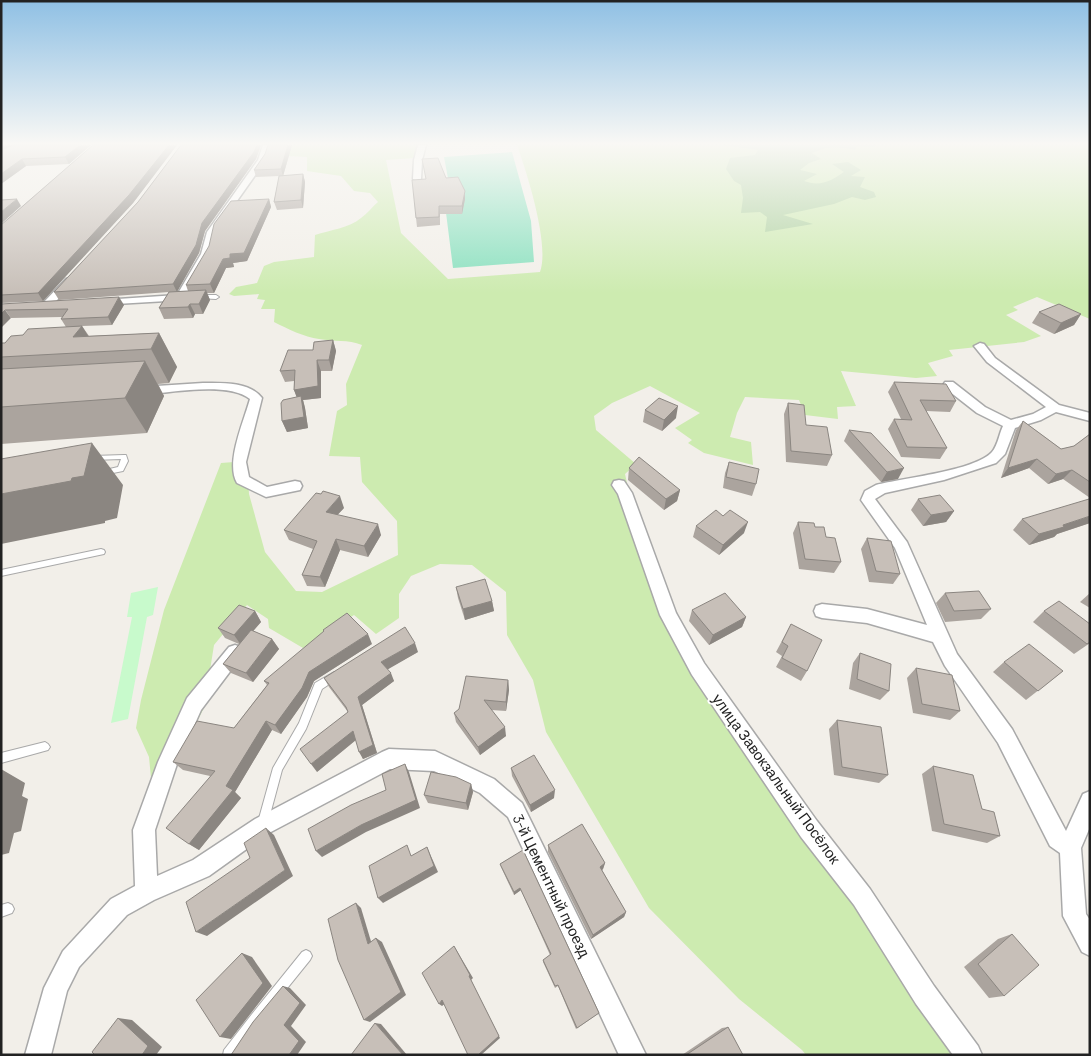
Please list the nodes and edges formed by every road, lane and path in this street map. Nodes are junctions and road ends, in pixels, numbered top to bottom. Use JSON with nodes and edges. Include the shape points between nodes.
{"nodes":[{"id":1,"x":238,"y":194,"type":"edge"},
{"id":2,"x":74,"y":275,"type":"edge"},
{"id":3,"x":196,"y":297,"type":"edge"},
{"id":4,"x":216,"y":297,"type":"dead end"},
{"id":5,"x":94,"y":303,"type":"edge"},
{"id":6,"x":66,"y":304,"type":"edge"},
{"id":7,"x":980,"y":346,"type":"dead end"},
{"id":8,"x":948,"y":385,"type":"edge"},
{"id":9,"x":127,"y":392,"type":"edge"},
{"id":10,"x":1055,"y":408,"type":"junction"},
{"id":11,"x":1090,"y":417,"type":"edge"},
{"id":12,"x":1010,"y":425,"type":"junction"},
{"id":13,"x":80,"y":458,"type":"edge"},
{"id":14,"x":96,"y":474,"type":"dead end"},
{"id":15,"x":619,"y":485,"type":"dead end"},
{"id":16,"x":295,"y":486,"type":"dead end"},
{"id":17,"x":100,"y":552,"type":"dead end"},
{"id":18,"x":1,"y":573,"type":"edge"},
{"id":19,"x":822,"y":611,"type":"dead end"},
{"id":20,"x":939,"y":635,"type":"junction"},
{"id":21,"x":235,"y":653,"type":"edge"},
{"id":22,"x":342,"y":671,"type":"edge"},
{"id":23,"x":45,"y":747,"type":"dead end"},
{"id":24,"x":1,"y":758,"type":"edge"},
{"id":25,"x":1090,"y":801,"type":"edge"},
{"id":26,"x":262,"y":826,"type":"junction"},
{"id":27,"x":1070,"y":848,"type":"junction"},
{"id":28,"x":146,"y":892,"type":"junction"},
{"id":29,"x":1090,"y":944,"type":"edge"},
{"id":30,"x":306,"y":956,"type":"dead end"},
{"id":31,"x":38,"y":1055,"type":"edge"},
{"id":32,"x":229,"y":1055,"type":"edge"},
{"id":33,"x":633,"y":1055,"type":"edge"},
{"id":34,"x":969,"y":1055,"type":"edge"}],
"edges":[{"from":1,"to":5,"type":"street","via":[[211,232],[206,254],[183,297]]},
{"from":2,"to":6,"type":"street","via":[[42,306]]},
{"from":3,"to":4,"type":"lane"},
{"from":7,"to":10,"type":"street","via":[[991,360]]},
{"from":8,"to":12,"type":"street","via":[[980,410]]},
{"from":9,"to":16,"type":"street","via":[[228,386],[253,393],[256,398],[239,462],[242,480],[266,492]]},
{"from":10,"to":11,"type":"street"},
{"from":10,"to":12,"type":"street"},
{"from":12,"to":20,"type":"street","via":[[998,454],[990,461],[881,490],[870,495],[868,500],[902,546]]},
{"from":13,"to":14,"type":"lane","via":[[124,457],[121,468]]},
{"from":15,"to":34,"type":"street","name":"улица Завокзальный Посёлок","via":[[625,493],[668,615],[698,669],[809,829],[862,897],[925,995]]},
{"from":17,"to":18,"type":"lane"},
{"from":19,"to":20,"type":"street","via":[[867,616]]},
{"from":20,"to":27,"type":"street","via":[[951,660],[1005,736],[1058,838]]},
{"from":21,"to":28,"type":"street","via":[[194,704],[168,762],[144,830]]},
{"from":22,"to":26,"type":"lane","via":[[318,686],[303,726],[278,768]]},
{"from":23,"to":24,"type":"lane"},
{"from":25,"to":27,"type":"street"},
{"from":26,"to":28,"type":"street","name":"3-й Цементный проезд","via":[[201,868]]},
{"from":26,"to":33,"type":"street","name":"3-й Цементный проезд","via":[[389,759],[435,761],[487,786],[515,810]]},
{"from":27,"to":29,"type":"street","via":[[1075,916]]},
{"from":28,"to":31,"type":"street","name":"3-й Цементный проезд","via":[[120,907],[71,959],[56,988]]},
{"from":30,"to":32,"type":"lane"}]}
